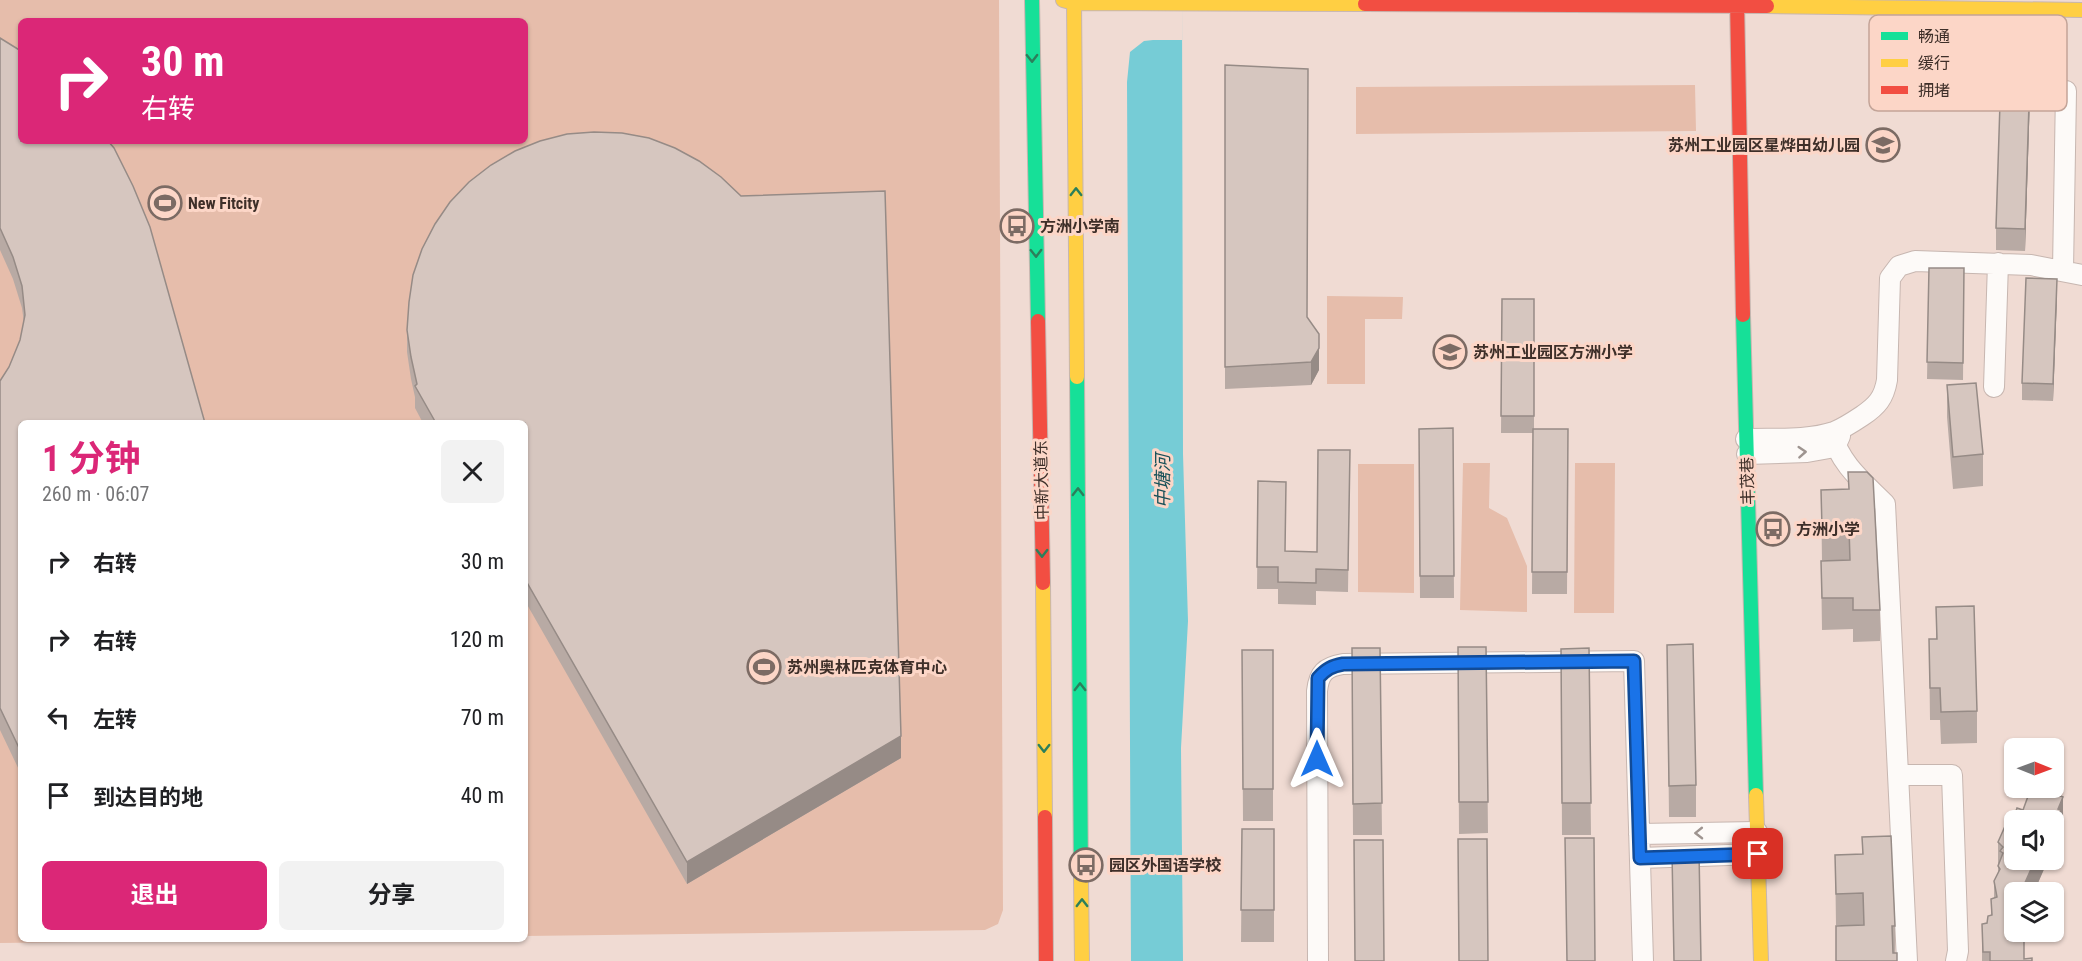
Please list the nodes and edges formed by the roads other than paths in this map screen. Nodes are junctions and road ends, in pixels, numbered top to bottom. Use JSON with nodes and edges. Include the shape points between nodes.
{"nodes":[{"id":1,"x":1032,"y":0,"type":"edge"},
{"id":2,"x":1070,"y":1,"type":"edge"},
{"id":3,"x":1737,"y":3,"type":"edge"},
{"id":4,"x":2082,"y":10,"type":"edge"},
{"id":5,"x":2067,"y":111,"type":"edge"},
{"id":6,"x":1998,"y":263,"type":"junction"},
{"id":7,"x":2072,"y":273,"type":"edge"},
{"id":8,"x":1994,"y":387,"type":"dead end"},
{"id":9,"x":1837,"y":436,"type":"junction"},
{"id":10,"x":1746,"y":447,"type":"junction"},
{"id":11,"x":1898,"y":775,"type":"junction"},
{"id":12,"x":1757,"y":832,"type":"junction"},
{"id":13,"x":1639,"y":834,"type":"junction"},
{"id":14,"x":1758,"y":854,"type":"junction"},
{"id":15,"x":1640,"y":858,"type":"junction"},
{"id":16,"x":1046,"y":961,"type":"edge"},
{"id":17,"x":1082,"y":961,"type":"edge"},
{"id":18,"x":1318,"y":961,"type":"edge"},
{"id":19,"x":1643,"y":961,"type":"edge"},
{"id":20,"x":1761,"y":961,"type":"edge"},
{"id":21,"x":1907,"y":961,"type":"edge"},
{"id":22,"x":1956,"y":961,"type":"edge"}],
"edges":[{"from":1,"to":16,"type":"main road","name":"中新大道东","one_way":true},
{"from":2,"to":3,"type":"main road"},
{"from":17,"to":2,"type":"main road","one_way":true},
{"from":3,"to":4,"type":"main road"},
{"from":3,"to":10,"type":"main road","name":"丰茂巷"},
{"from":5,"to":7,"type":"street"},
{"from":6,"to":7,"type":"street"},
{"from":6,"to":8,"type":"street"},
{"from":6,"to":9,"type":"street","via":[[1915,261],[1893,271],[1888,291],[1885,392],[1874,408]]},
{"from":9,"to":10,"type":"street","via":[[1807,452]]},
{"from":9,"to":11,"type":"street","via":[[1845,463],[1884,504]]},
{"from":10,"to":12,"type":"main road","name":"丰茂巷"},
{"from":11,"to":21,"type":"street"},
{"from":11,"to":22,"type":"street","via":[[1952,775]]},
{"from":12,"to":13,"type":"street","one_way":true},
{"from":12,"to":14,"type":"main road","name":"丰茂巷"},
{"from":13,"to":15,"type":"street"},
{"from":13,"to":18,"type":"street","via":[[1634,661],[1334,666],[1318,678],[1317,691]]},
{"from":14,"to":15,"type":"street"},
{"from":14,"to":20,"type":"main road","name":"丰茂巷"},
{"from":15,"to":19,"type":"street"}]}
